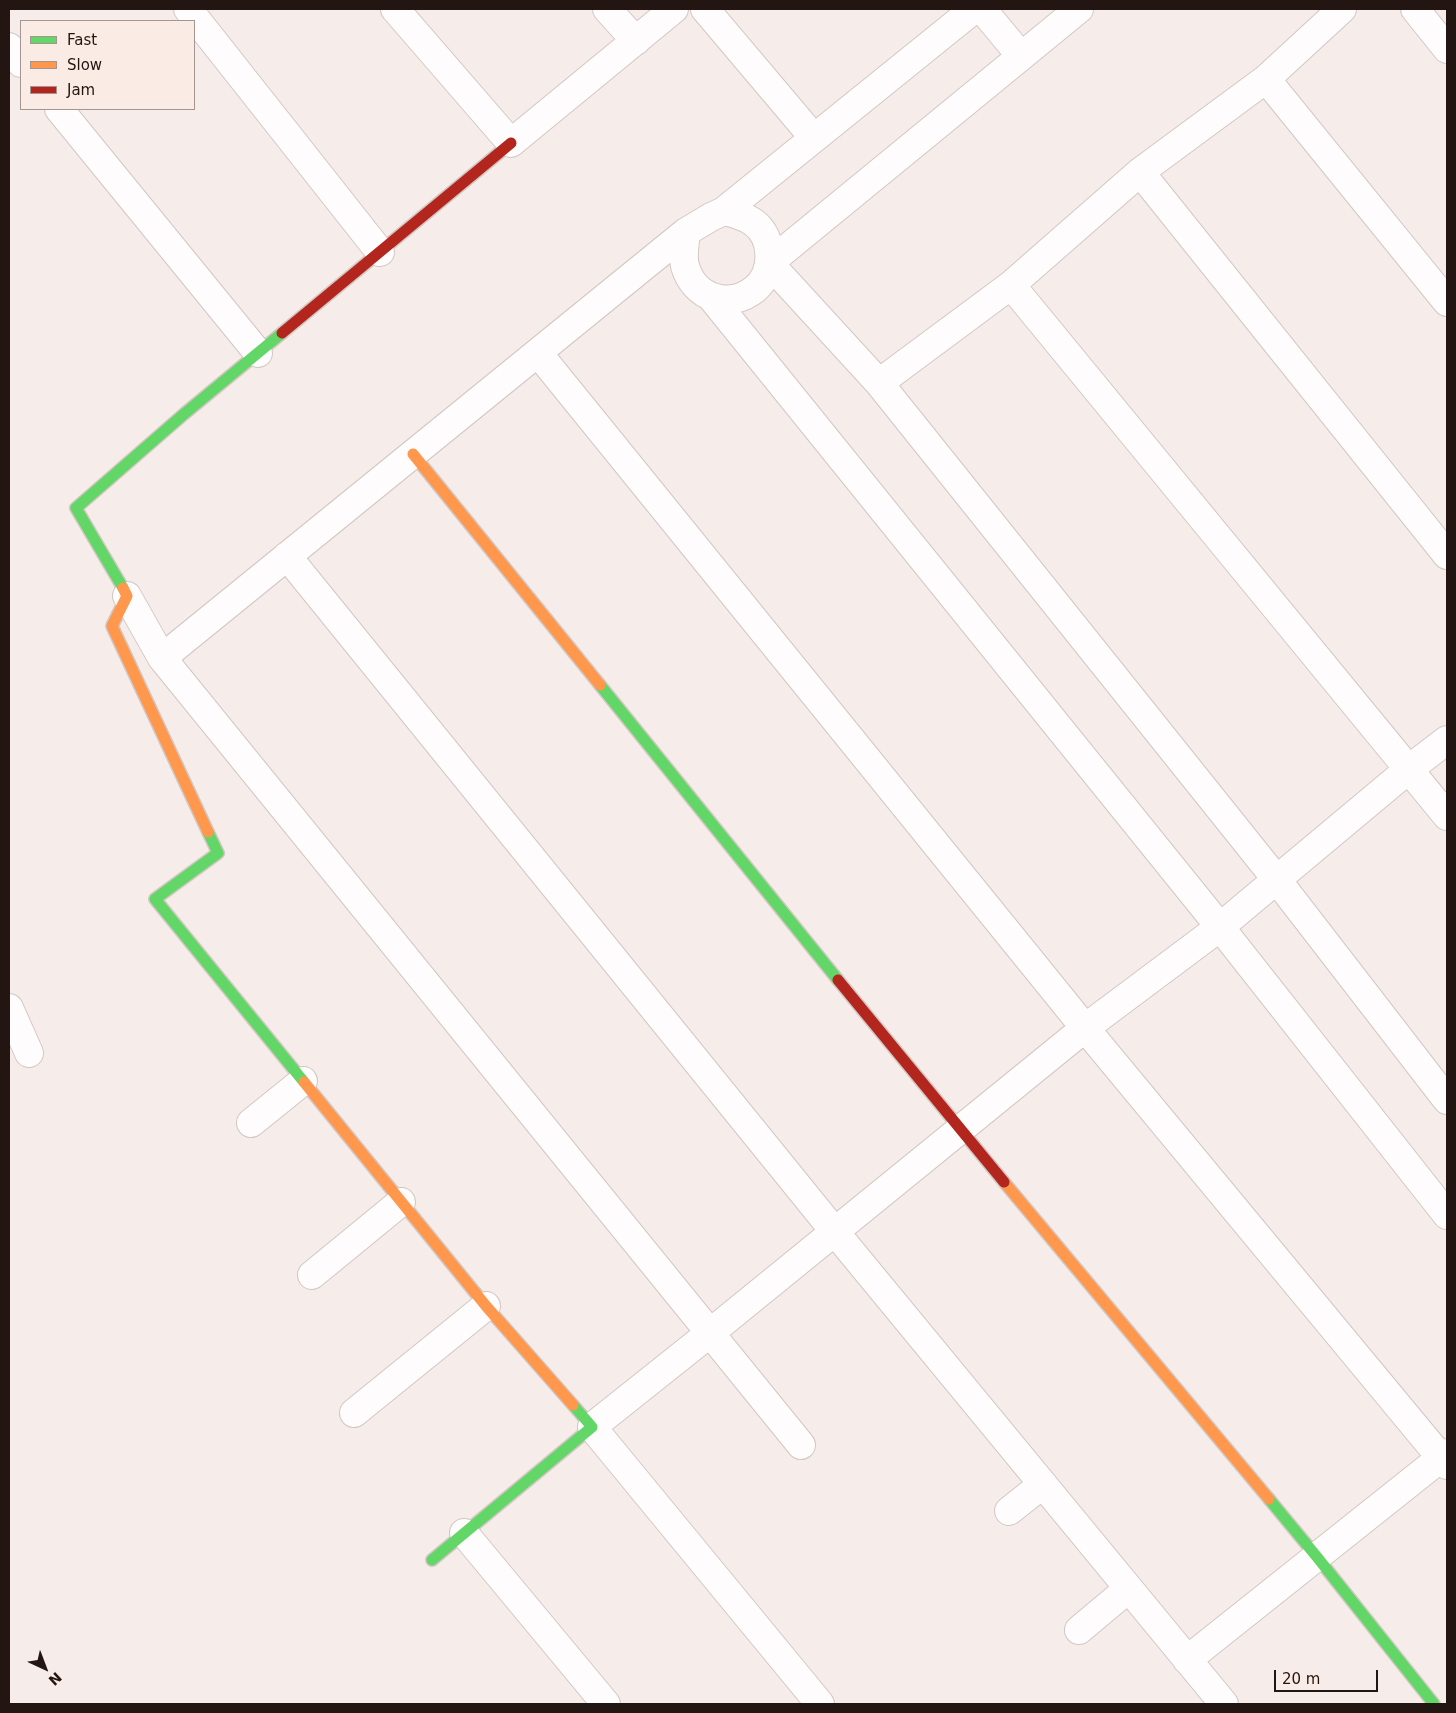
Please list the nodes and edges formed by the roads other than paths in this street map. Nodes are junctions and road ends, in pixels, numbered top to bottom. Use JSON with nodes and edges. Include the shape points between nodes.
{"nodes":[{"id":1,"x":188,"y":9,"type":"edge"},
{"id":2,"x":395,"y":9,"type":"edge"},
{"id":3,"x":608,"y":9,"type":"edge"},
{"id":4,"x":674,"y":9,"type":"edge"},
{"id":5,"x":705,"y":9,"type":"edge"},
{"id":6,"x":974,"y":9,"type":"edge"},
{"id":7,"x":982,"y":9,"type":"edge"},
{"id":8,"x":1080,"y":9,"type":"edge"},
{"id":9,"x":1342,"y":9,"type":"edge"},
{"id":10,"x":1415,"y":9,"type":"edge"},
{"id":11,"x":636,"y":41,"type":"junction"},
{"id":12,"x":9,"y":47,"type":"edge"},
{"id":13,"x":1447,"y":49,"type":"edge"},
{"id":14,"x":1020,"y":56,"type":"junction"},
{"id":15,"x":20,"y":62,"type":"edge"},
{"id":16,"x":1266,"y":78,"type":"junction"},
{"id":17,"x":60,"y":110,"type":"edge"},
{"id":18,"x":814,"y":138,"type":"junction"},
{"id":19,"x":511,"y":143,"type":"junction"},
{"id":20,"x":1140,"y":172,"type":"junction"},
{"id":21,"x":724,"y":211,"type":"junction"},
{"id":22,"x":686,"y":232,"type":"junction"},
{"id":23,"x":380,"y":252,"type":"junction"},
{"id":24,"x":769,"y":263,"type":"junction"},
{"id":25,"x":1011,"y":285,"type":"junction"},
{"id":26,"x":712,"y":298,"type":"junction"},
{"id":27,"x":1447,"y":302,"type":"edge"},
{"id":28,"x":258,"y":353,"type":"junction"},
{"id":29,"x":538,"y":353,"type":"junction"},
{"id":30,"x":879,"y":383,"type":"junction"},
{"id":31,"x":412,"y":454,"type":"junction"},
{"id":32,"x":1447,"y":555,"type":"edge"},
{"id":33,"x":287,"y":556,"type":"junction"},
{"id":34,"x":127,"y":596,"type":"junction"},
{"id":35,"x":162,"y":658,"type":"junction"},
{"id":36,"x":1447,"y":740,"type":"edge"},
{"id":37,"x":1409,"y":769,"type":"junction"},
{"id":38,"x":1447,"y":816,"type":"edge"},
{"id":39,"x":1277,"y":880,"type":"junction"},
{"id":40,"x":1220,"y":927,"type":"junction"},
{"id":41,"x":9,"y":1008,"type":"edge"},
{"id":42,"x":1085,"y":1028,"type":"junction"},
{"id":43,"x":29,"y":1053,"type":"dead end"},
{"id":44,"x":303,"y":1081,"type":"junction"},
{"id":45,"x":1447,"y":1100,"type":"edge"},
{"id":46,"x":251,"y":1123,"type":"dead end"},
{"id":47,"x":960,"y":1130,"type":"junction"},
{"id":48,"x":401,"y":1202,"type":"junction"},
{"id":49,"x":1447,"y":1215,"type":"edge"},
{"id":50,"x":835,"y":1232,"type":"junction"},
{"id":51,"x":312,"y":1275,"type":"dead end"},
{"id":52,"x":486,"y":1306,"type":"junction"},
{"id":53,"x":710,"y":1333,"type":"junction"},
{"id":54,"x":354,"y":1413,"type":"dead end"},
{"id":55,"x":592,"y":1427,"type":"junction"},
{"id":56,"x":801,"y":1445,"type":"dead end"},
{"id":57,"x":1445,"y":1458,"type":"edge"},
{"id":58,"x":1043,"y":1484,"type":"junction"},
{"id":59,"x":1009,"y":1512,"type":"dead end"},
{"id":60,"x":464,"y":1533,"type":"junction"},
{"id":61,"x":1317,"y":1557,"type":"junction"},
{"id":62,"x":432,"y":1560,"type":"dead end"},
{"id":63,"x":1128,"y":1588,"type":"junction"},
{"id":64,"x":1079,"y":1630,"type":"dead end"},
{"id":65,"x":1187,"y":1660,"type":"junction"},
{"id":66,"x":1215,"y":1701,"type":"edge"},
{"id":67,"x":606,"y":1704,"type":"edge"},
{"id":68,"x":820,"y":1704,"type":"edge"},
{"id":69,"x":1434,"y":1704,"type":"edge"}],
"edges":[{"from":1,"to":23,"type":"street"},
{"from":2,"to":19,"type":"street"},
{"from":3,"to":11,"type":"street"},
{"from":4,"to":11,"type":"street"},
{"from":5,"to":18,"type":"street"},
{"from":6,"to":18,"type":"street"},
{"from":7,"to":14,"type":"street"},
{"from":8,"to":14,"type":"street"},
{"from":9,"to":16,"type":"street"},
{"from":10,"to":13,"type":"street"},
{"from":11,"to":19,"type":"street"},
{"from":12,"to":15,"type":"street"},
{"from":14,"to":24,"type":"street"},
{"from":16,"to":20,"type":"street"},
{"from":16,"to":27,"type":"street"},
{"from":17,"to":28,"type":"street"},
{"from":18,"to":21,"type":"street"},
{"from":19,"to":23,"type":"street"},
{"from":20,"to":25,"type":"street"},
{"from":20,"to":32,"type":"street"},
{"from":21,"to":22,"type":"street"},
{"from":21,"to":24,"type":"street","via":[[754,222],[764,234],[769,248]]},
{"from":22,"to":26,"type":"street","via":[[685,265],[690,279]]},
{"from":22,"to":29,"type":"street"},
{"from":23,"to":28,"type":"street"},
{"from":24,"to":26,"type":"street","via":[[765,277],[749,292],[728,299]]},
{"from":24,"to":30,"type":"street"},
{"from":25,"to":30,"type":"street"},
{"from":25,"to":37,"type":"street"},
{"from":26,"to":40,"type":"street"},
{"from":28,"to":34,"type":"street","via":[[76,508]]},
{"from":29,"to":31,"type":"street"},
{"from":29,"to":42,"type":"street"},
{"from":30,"to":39,"type":"street"},
{"from":31,"to":33,"type":"street"},
{"from":31,"to":47,"type":"street"},
{"from":33,"to":35,"type":"street"},
{"from":33,"to":50,"type":"street"},
{"from":34,"to":35,"type":"street"},
{"from":34,"to":44,"type":"street","via":[[112,626],[218,852],[155,899]]},
{"from":35,"to":53,"type":"street"},
{"from":36,"to":37,"type":"street"},
{"from":37,"to":38,"type":"street"},
{"from":37,"to":39,"type":"street"},
{"from":39,"to":40,"type":"street"},
{"from":39,"to":45,"type":"street"},
{"from":40,"to":42,"type":"street"},
{"from":40,"to":49,"type":"street"},
{"from":41,"to":43,"type":"street"},
{"from":42,"to":47,"type":"street"},
{"from":42,"to":57,"type":"street"},
{"from":44,"to":46,"type":"street"},
{"from":44,"to":48,"type":"street"},
{"from":47,"to":50,"type":"street"},
{"from":47,"to":61,"type":"street"},
{"from":48,"to":51,"type":"street"},
{"from":48,"to":52,"type":"street"},
{"from":50,"to":53,"type":"street"},
{"from":50,"to":58,"type":"street"},
{"from":52,"to":54,"type":"street"},
{"from":52,"to":55,"type":"street"},
{"from":53,"to":55,"type":"street"},
{"from":53,"to":56,"type":"street"},
{"from":55,"to":60,"type":"street"},
{"from":55,"to":68,"type":"street"},
{"from":57,"to":61,"type":"street"},
{"from":58,"to":59,"type":"street"},
{"from":58,"to":63,"type":"street"},
{"from":60,"to":62,"type":"street"},
{"from":60,"to":67,"type":"street"},
{"from":61,"to":65,"type":"street"},
{"from":61,"to":69,"type":"street"},
{"from":63,"to":64,"type":"street"},
{"from":63,"to":65,"type":"street"},
{"from":65,"to":66,"type":"street"}]}
